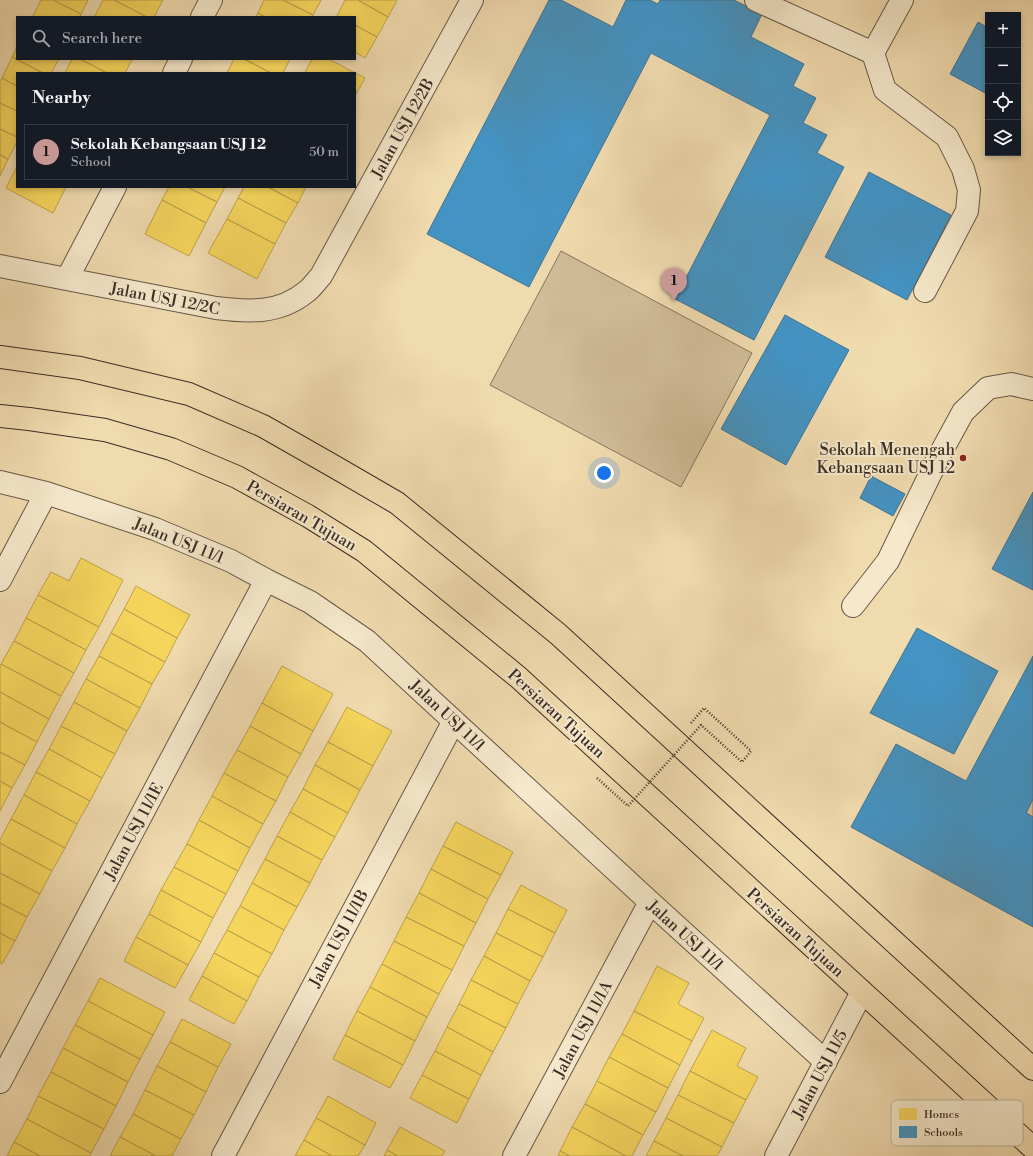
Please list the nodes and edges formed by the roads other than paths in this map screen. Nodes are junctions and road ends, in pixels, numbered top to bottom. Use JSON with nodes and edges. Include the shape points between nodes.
{"nodes":[{"id":1,"x":211,"y":0,"type":"edge"},
{"id":2,"x":472,"y":0,"type":"edge"},
{"id":3,"x":756,"y":0,"type":"edge"},
{"id":4,"x":902,"y":0,"type":"edge"},
{"id":5,"x":203,"y":16,"type":"edge"},
{"id":6,"x":873,"y":54,"type":"junction"},
{"id":7,"x":180,"y":60,"type":"edge"},
{"id":8,"x":174,"y":72,"type":"edge"},
{"id":9,"x":114,"y":188,"type":"edge"},
{"id":10,"x":0,"y":266,"type":"edge"},
{"id":11,"x":321,"y":276,"type":"joint"},
{"id":12,"x":67,"y":279,"type":"junction"},
{"id":13,"x":925,"y":291,"type":"dead end"},
{"id":14,"x":0,"y":357,"type":"edge"},
{"id":15,"x":1033,"y":389,"type":"edge"},
{"id":16,"x":0,"y":416,"type":"edge"},
{"id":17,"x":0,"y":482,"type":"edge"},
{"id":18,"x":46,"y":493,"type":"junction"},
{"id":19,"x":0,"y":580,"type":"edge"},
{"id":20,"x":266,"y":580,"type":"junction"},
{"id":21,"x":853,"y":606,"type":"dead end"},
{"id":22,"x":454,"y":720,"type":"junction"},
{"id":23,"x":650,"y":902,"type":"junction"},
{"id":24,"x":862,"y":992,"type":"junction"},
{"id":25,"x":1025,"y":1058,"type":"edge"},
{"id":26,"x":826,"y":1062,"type":"junction"},
{"id":27,"x":1033,"y":1069,"type":"edge"},
{"id":28,"x":0,"y":1082,"type":"edge"},
{"id":29,"x":980,"y":1100,"type":"edge"},
{"id":30,"x":1023,"y":1139,"type":"edge"},
{"id":31,"x":1033,"y":1148,"type":"edge"},
{"id":32,"x":223,"y":1156,"type":"edge"},
{"id":33,"x":514,"y":1156,"type":"edge"},
{"id":34,"x":776,"y":1156,"type":"edge"}],
"edges":[{"from":1,"to":5,"type":"street"},
{"from":2,"to":11,"type":"street","name":"Jalan USJ 12/2B"},
{"from":3,"to":6,"type":"street"},
{"from":4,"to":6,"type":"street"},
{"from":6,"to":13,"type":"street","via":[[886,90],[947,137],[963,169],[969,190],[967,211]]},
{"from":7,"to":8,"type":"street"},
{"from":9,"to":12,"type":"street"},
{"from":10,"to":12,"type":"street","name":"Jalan USJ 12/2C"},
{"from":11,"to":12,"type":"street","name":"Jalan USJ 12/2C","via":[[306,292],[287,305],[241,311]]},
{"from":14,"to":25,"type":"main road","via":[[80,368],[189,394],[263,426],[397,503],[558,634]]},
{"from":15,"to":21,"type":"street","via":[[1011,384],[988,388],[963,412],[888,561]]},
{"from":16,"to":24,"type":"main road","name":"Persiaran Tujuan","via":[[105,430],[171,449],[237,477],[308,516],[364,551],[518,677]]},
{"from":17,"to":18,"type":"street","name":"Jalan USJ 11/1"},
{"from":18,"to":19,"type":"street"},
{"from":18,"to":20,"type":"street","name":"Jalan USJ 11/1","via":[[155,529],[231,561]]},
{"from":20,"to":22,"type":"street","name":"Jalan USJ 11/1","via":[[310,602],[367,641]]},
{"from":20,"to":28,"type":"street","name":"Jalan USJ 11/1E"},
{"from":22,"to":23,"type":"street","name":"Jalan USJ 11/1"},
{"from":22,"to":32,"type":"street","name":"Jalan USJ 11/1B"},
{"from":23,"to":26,"type":"street","name":"Jalan USJ 11/1"},
{"from":23,"to":33,"type":"street","name":"Jalan USJ 11/1A"},
{"from":24,"to":26,"type":"street","name":"Jalan USJ 11/5"},
{"from":24,"to":29,"type":"main road","name":"Persiaran Tujuan"},
{"from":25,"to":27,"type":"main road"},
{"from":26,"to":34,"type":"street","name":"Jalan USJ 11/5"},
{"from":30,"to":31,"type":"main road","name":"Persiaran Tujuan"}]}
